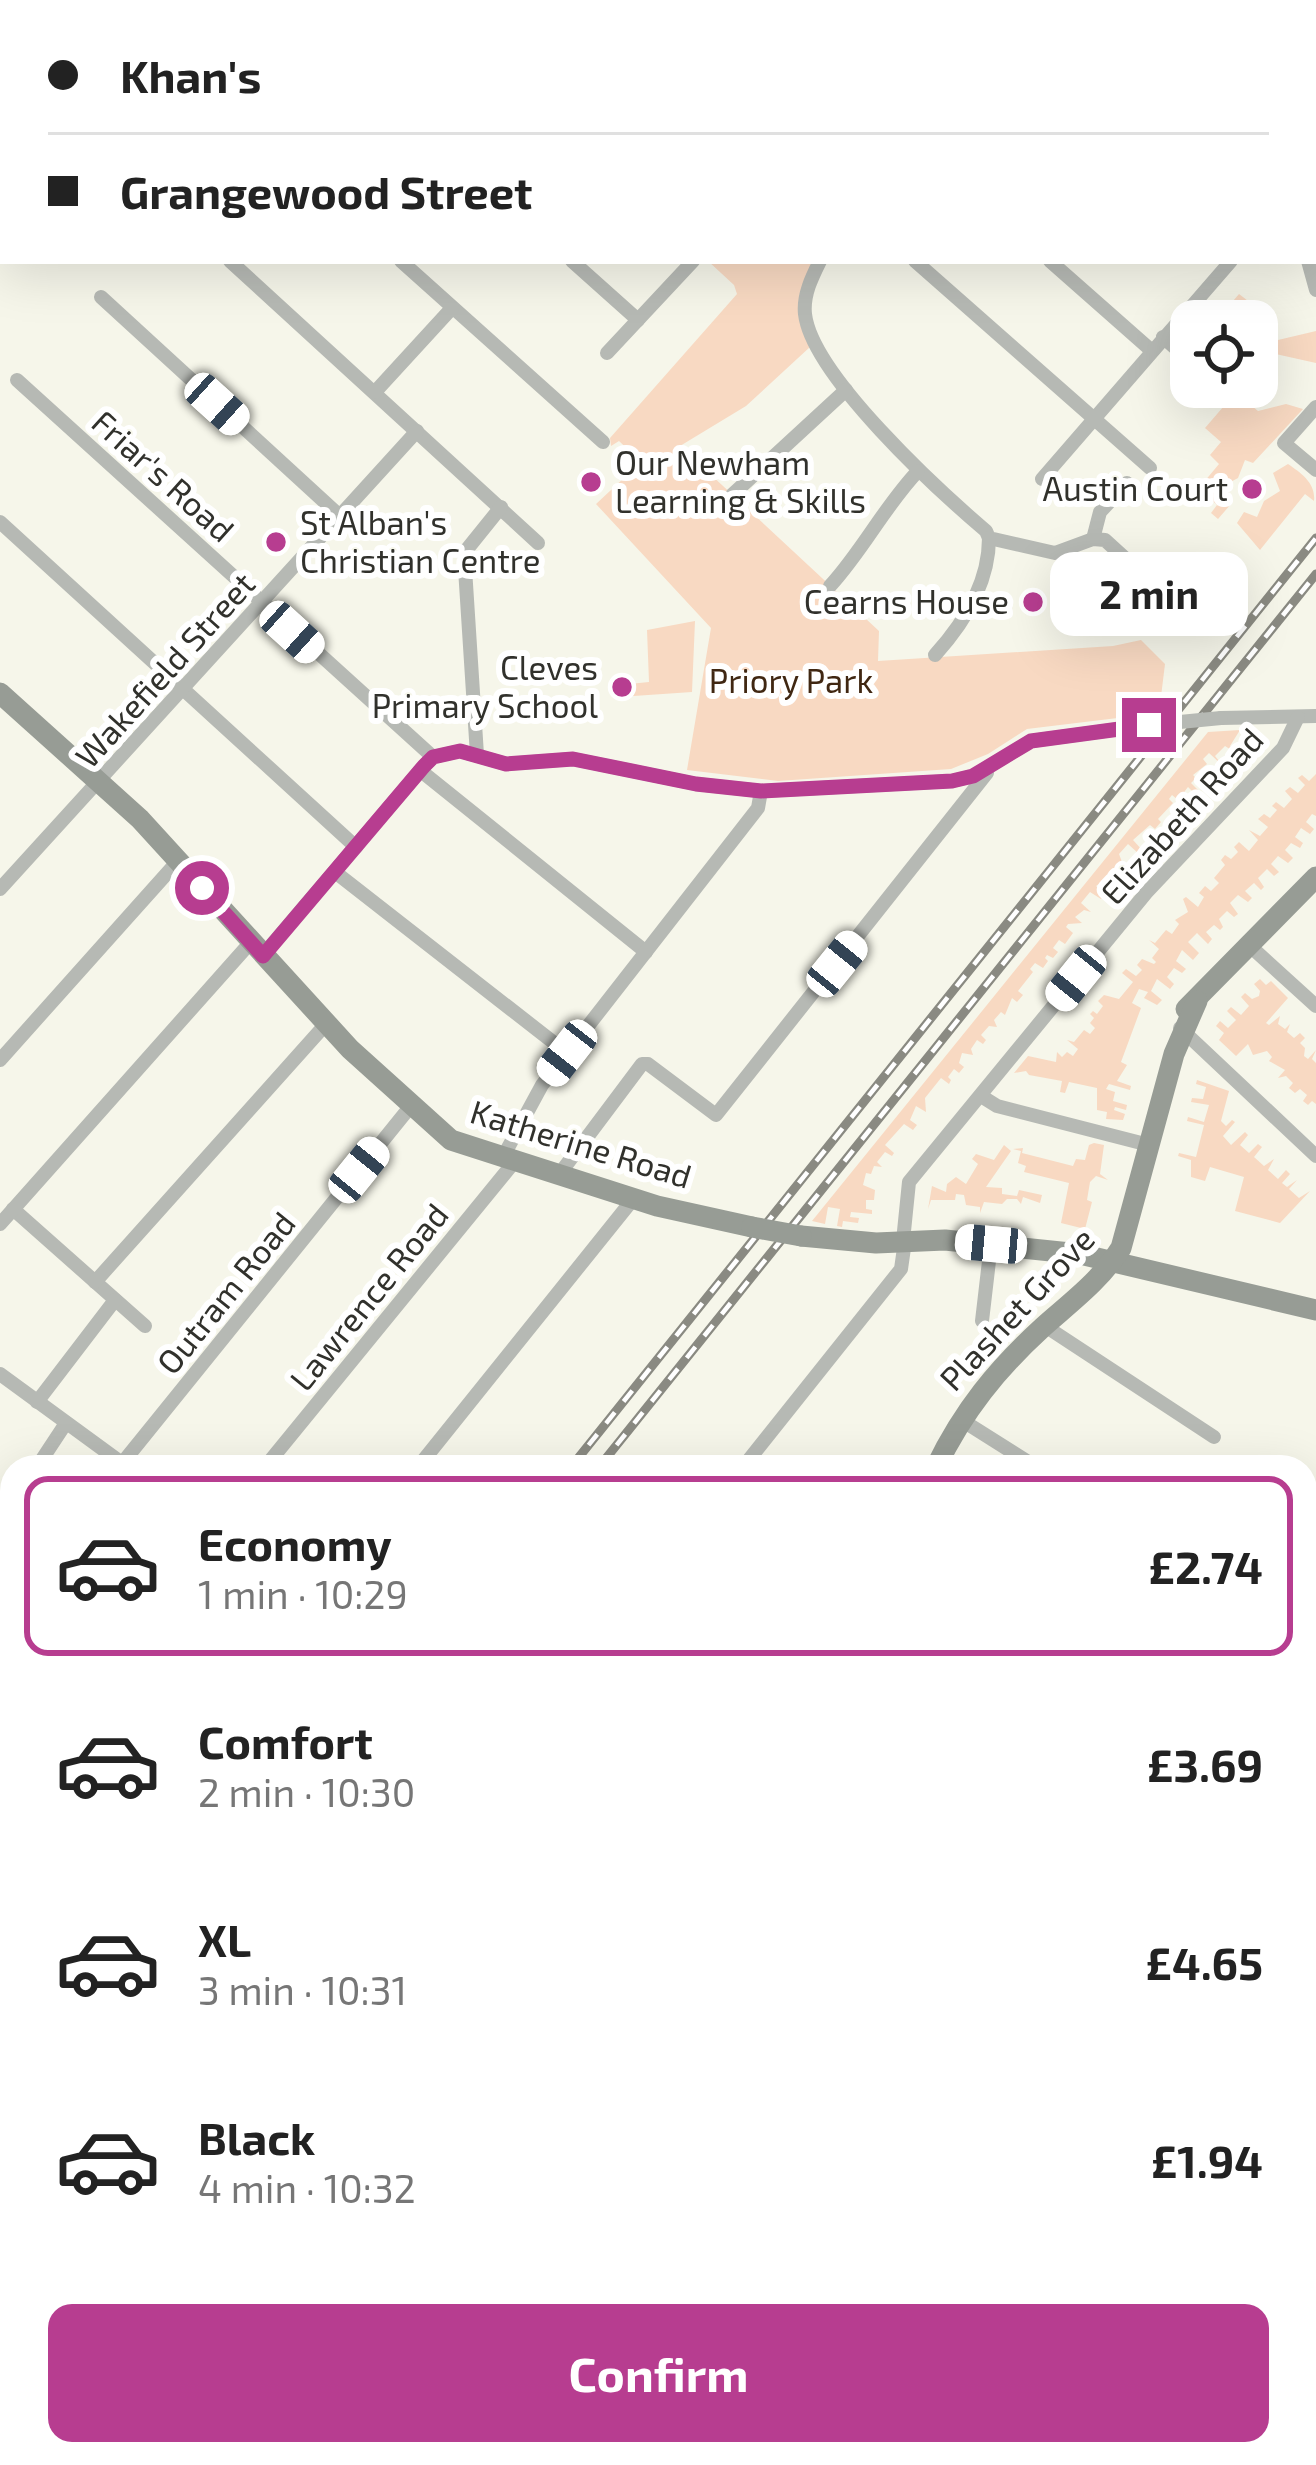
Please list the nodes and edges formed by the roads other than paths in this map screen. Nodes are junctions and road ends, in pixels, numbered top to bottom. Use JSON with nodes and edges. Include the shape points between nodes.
{"nodes":[{"id":1,"x":233,"y":264,"type":"edge"},
{"id":2,"x":404,"y":264,"type":"edge"},
{"id":3,"x":575,"y":264,"type":"edge"},
{"id":4,"x":690,"y":264,"type":"edge"},
{"id":5,"x":819,"y":264,"type":"edge"},
{"id":6,"x":917,"y":264,"type":"edge"},
{"id":7,"x":1053,"y":264,"type":"edge"},
{"id":8,"x":1228,"y":264,"type":"edge"},
{"id":9,"x":101,"y":297,"type":"dead end"},
{"id":10,"x":452,"y":308,"type":"junction"},
{"id":11,"x":638,"y":320,"type":"junction"},
{"id":12,"x":1163,"y":338,"type":"junction"},
{"id":13,"x":1170,"y":344,"type":"edge"},
{"id":14,"x":1152,"y":351,"type":"junction"},
{"id":15,"x":607,"y":353,"type":"dead end"},
{"id":16,"x":16,"y":380,"type":"dead end"},
{"id":17,"x":846,"y":390,"type":"junction"},
{"id":18,"x":375,"y":392,"type":"junction"},
{"id":19,"x":1316,"y":407,"type":"edge"},
{"id":20,"x":1094,"y":419,"type":"junction"},
{"id":21,"x":417,"y":431,"type":"junction"},
{"id":22,"x":603,"y":442,"type":"dead end"},
{"id":23,"x":1150,"y":468,"type":"dead end"},
{"id":24,"x":1316,"y":470,"type":"edge"},
{"id":25,"x":918,"y":471,"type":"junction"},
{"id":26,"x":1042,"y":479,"type":"dead end"},
{"id":27,"x":1126,"y":483,"type":"dead end"},
{"id":28,"x":732,"y":495,"type":"dead end"},
{"id":29,"x":501,"y":507,"type":"junction"},
{"id":30,"x":341,"y":517,"type":"junction"},
{"id":31,"x":0,"y":521,"type":"edge"},
{"id":32,"x":989,"y":538,"type":"junction"},
{"id":33,"x":1093,"y":538,"type":"junction"},
{"id":34,"x":538,"y":543,"type":"dead end"},
{"id":35,"x":830,"y":586,"type":"dead end"},
{"id":36,"x":261,"y":604,"type":"junction"},
{"id":37,"x":1184,"y":612,"type":"dead end"},
{"id":38,"x":935,"y":655,"type":"dead end"},
{"id":39,"x":184,"y":689,"type":"junction"},
{"id":40,"x":0,"y":693,"type":"edge"},
{"id":41,"x":1316,"y":716,"type":"edge"},
{"id":42,"x":1298,"y":717,"type":"junction"},
{"id":43,"x":477,"y":755,"type":"junction"},
{"id":44,"x":433,"y":757,"type":"junction"},
{"id":45,"x":994,"y":764,"type":"junction"},
{"id":46,"x":421,"y":772,"type":"junction"},
{"id":47,"x":100,"y":782,"type":"junction"},
{"id":48,"x":761,"y":791,"type":"junction"},
{"id":49,"x":356,"y":847,"type":"junction"},
{"id":50,"x":178,"y":861,"type":"junction"},
{"id":51,"x":335,"y":872,"type":"junction"},
{"id":52,"x":1316,"y":878,"type":"edge"},
{"id":53,"x":2,"y":883,"type":"edge"},
{"id":54,"x":1250,"y":946,"type":"junction"},
{"id":55,"x":257,"y":949,"type":"junction"},
{"id":56,"x":646,"y":952,"type":"junction"},
{"id":57,"x":1316,"y":1006,"type":"edge"},
{"id":58,"x":326,"y":1024,"type":"junction"},
{"id":59,"x":1180,"y":1028,"type":"junction"},
{"id":60,"x":567,"y":1053,"type":"junction"},
{"id":61,"x":0,"y":1060,"type":"edge"},
{"id":62,"x":981,"y":1096,"type":"junction"},
{"id":63,"x":410,"y":1107,"type":"junction"},
{"id":64,"x":1149,"y":1145,"type":"junction"},
{"id":65,"x":1316,"y":1156,"type":"edge"},
{"id":66,"x":509,"y":1159,"type":"junction"},
{"id":67,"x":558,"y":1176,"type":"junction"},
{"id":68,"x":634,"y":1198,"type":"junction"},
{"id":69,"x":13,"y":1209,"type":"junction"},
{"id":70,"x":0,"y":1224,"type":"edge"},
{"id":71,"x":904,"y":1241,"type":"junction"},
{"id":72,"x":991,"y":1244,"type":"junction"},
{"id":73,"x":1113,"y":1261,"type":"junction"},
{"id":74,"x":95,"y":1282,"type":"junction"},
{"id":75,"x":115,"y":1300,"type":"junction"},
{"id":76,"x":1316,"y":1310,"type":"edge"},
{"id":77,"x":982,"y":1322,"type":"dead end"},
{"id":78,"x":145,"y":1326,"type":"dead end"},
{"id":79,"x":1045,"y":1326,"type":"junction"},
{"id":80,"x":0,"y":1374,"type":"edge"},
{"id":81,"x":38,"y":1402,"type":"junction"},
{"id":82,"x":960,"y":1419,"type":"junction"},
{"id":83,"x":66,"y":1423,"type":"junction"},
{"id":84,"x":1214,"y":1436,"type":"dead end"},
{"id":85,"x":45,"y":1455,"type":"edge"},
{"id":86,"x":110,"y":1455,"type":"edge"},
{"id":87,"x":131,"y":1455,"type":"edge"},
{"id":88,"x":275,"y":1455,"type":"edge"},
{"id":89,"x":428,"y":1455,"type":"edge"},
{"id":90,"x":753,"y":1455,"type":"edge"},
{"id":91,"x":942,"y":1455,"type":"edge"},
{"id":92,"x":1017,"y":1455,"type":"edge"}],
"edges":[{"from":1,"to":18,"type":"street"},
{"from":2,"to":10,"type":"street"},
{"from":3,"to":11,"type":"street"},
{"from":4,"to":11,"type":"street"},
{"from":5,"to":17,"type":"street","via":[[805,317]]},
{"from":6,"to":20,"type":"street"},
{"from":7,"to":14,"type":"street"},
{"from":8,"to":12,"type":"street"},
{"from":9,"to":30,"type":"street"},
{"from":10,"to":18,"type":"street"},
{"from":10,"to":22,"type":"street"},
{"from":11,"to":15,"type":"street"},
{"from":12,"to":13,"type":"street"},
{"from":12,"to":14,"type":"street"},
{"from":14,"to":20,"type":"street"},
{"from":16,"to":36,"type":"street","name":"Friar's Road"},
{"from":17,"to":25,"type":"street"},
{"from":17,"to":28,"type":"street"},
{"from":18,"to":21,"type":"street"},
{"from":19,"to":24,"type":"street","via":[[1284,443]]},
{"from":20,"to":23,"type":"street"},
{"from":20,"to":26,"type":"street"},
{"from":21,"to":29,"type":"street"},
{"from":21,"to":30,"type":"street","name":"Wakefield Street"},
{"from":25,"to":32,"type":"street"},
{"from":25,"to":35,"type":"street"},
{"from":27,"to":33,"type":"street","via":[[1100,512]]},
{"from":29,"to":34,"type":"street"},
{"from":29,"to":43,"type":"street","via":[[464,553]]},
{"from":30,"to":36,"type":"street","name":"Wakefield Street"},
{"from":31,"to":39,"type":"street"},
{"from":32,"to":33,"type":"street","via":[[1055,553]]},
{"from":32,"to":38,"type":"street","via":[[968,613]]},
{"from":33,"to":37,"type":"street","via":[[1114,545]]},
{"from":36,"to":39,"type":"street","name":"Wakefield Street"},
{"from":36,"to":44,"type":"street","name":"Friar's Road"},
{"from":39,"to":47,"type":"street","name":"Wakefield Street"},
{"from":39,"to":49,"type":"street"},
{"from":40,"to":47,"type":"main road","name":"Katherine Road"},
{"from":41,"to":42,"type":"street"},
{"from":42,"to":45,"type":"street","bridge":true,"via":[[1031,741]]},
{"from":42,"to":62,"type":"street","name":"Elizabeth Road","via":[[1282,748],[1146,893]]},
{"from":43,"to":44,"type":"street"},
{"from":43,"to":48,"type":"street","via":[[506,764],[573,759]]},
{"from":44,"to":46,"type":"street"},
{"from":45,"to":48,"type":"street","via":[[952,781]]},
{"from":45,"to":67,"type":"street","via":[[716,1115],[642,1064]]},
{"from":46,"to":49,"type":"street"},
{"from":46,"to":56,"type":"street"},
{"from":47,"to":50,"type":"main road","name":"Katherine Road"},
{"from":47,"to":53,"type":"street","name":"Wakefield Street"},
{"from":48,"to":56,"type":"street","name":"Lawrence Road","via":[[758,808]]},
{"from":49,"to":51,"type":"street"},
{"from":50,"to":55,"type":"main road","name":"Katherine Road"},
{"from":50,"to":61,"type":"street"},
{"from":51,"to":55,"type":"street"},
{"from":51,"to":60,"type":"street"},
{"from":52,"to":54,"type":"main road","name":"Plashet Grove"},
{"from":54,"to":57,"type":"street"},
{"from":54,"to":59,"type":"main road","name":"Plashet Grove"},
{"from":55,"to":58,"type":"main road","name":"Katherine Road"},
{"from":55,"to":69,"type":"street"},
{"from":56,"to":60,"type":"street","name":"Lawrence Road"},
{"from":58,"to":63,"type":"main road","name":"Katherine Road"},
{"from":58,"to":74,"type":"street"},
{"from":59,"to":64,"type":"main road","name":"Plashet Grove"},
{"from":59,"to":65,"type":"street"},
{"from":60,"to":66,"type":"street","name":"Lawrence Road","via":[[527,1106]]},
{"from":62,"to":64,"type":"street"},
{"from":62,"to":71,"type":"street","name":"Elizabeth Road","via":[[909,1182]]},
{"from":63,"to":66,"type":"main road","name":"Katherine Road","via":[[451,1141]]},
{"from":63,"to":87,"type":"street","name":"Outram Road"},
{"from":64,"to":73,"type":"main road","name":"Plashet Grove"},
{"from":66,"to":67,"type":"main road","name":"Katherine Road"},
{"from":66,"to":88,"type":"street","name":"Lawrence Road"},
{"from":67,"to":68,"type":"main road","name":"Katherine Road"},
{"from":68,"to":71,"type":"main road","name":"Katherine Road","bridge":true,"via":[[801,1236]]},
{"from":68,"to":89,"type":"street"},
{"from":69,"to":70,"type":"street"},
{"from":69,"to":74,"type":"street"},
{"from":71,"to":72,"type":"main road","name":"Katherine Road"},
{"from":71,"to":90,"type":"street","name":"Elizabeth Road","via":[[901,1269]]},
{"from":72,"to":73,"type":"main road","name":"Katherine Road"},
{"from":72,"to":77,"type":"street"},
{"from":73,"to":76,"type":"main road","name":"Katherine Road"},
{"from":73,"to":79,"type":"main road","name":"Plashet Grove"},
{"from":74,"to":75,"type":"street"},
{"from":75,"to":78,"type":"street"},
{"from":75,"to":81,"type":"street"},
{"from":79,"to":82,"type":"main road","name":"Plashet Grove"},
{"from":79,"to":84,"type":"street"},
{"from":80,"to":81,"type":"street"},
{"from":81,"to":83,"type":"street"},
{"from":82,"to":91,"type":"main road","name":"Plashet Grove"},
{"from":82,"to":92,"type":"street"},
{"from":83,"to":85,"type":"street"},
{"from":83,"to":86,"type":"street","name":"Outram Road"}]}
